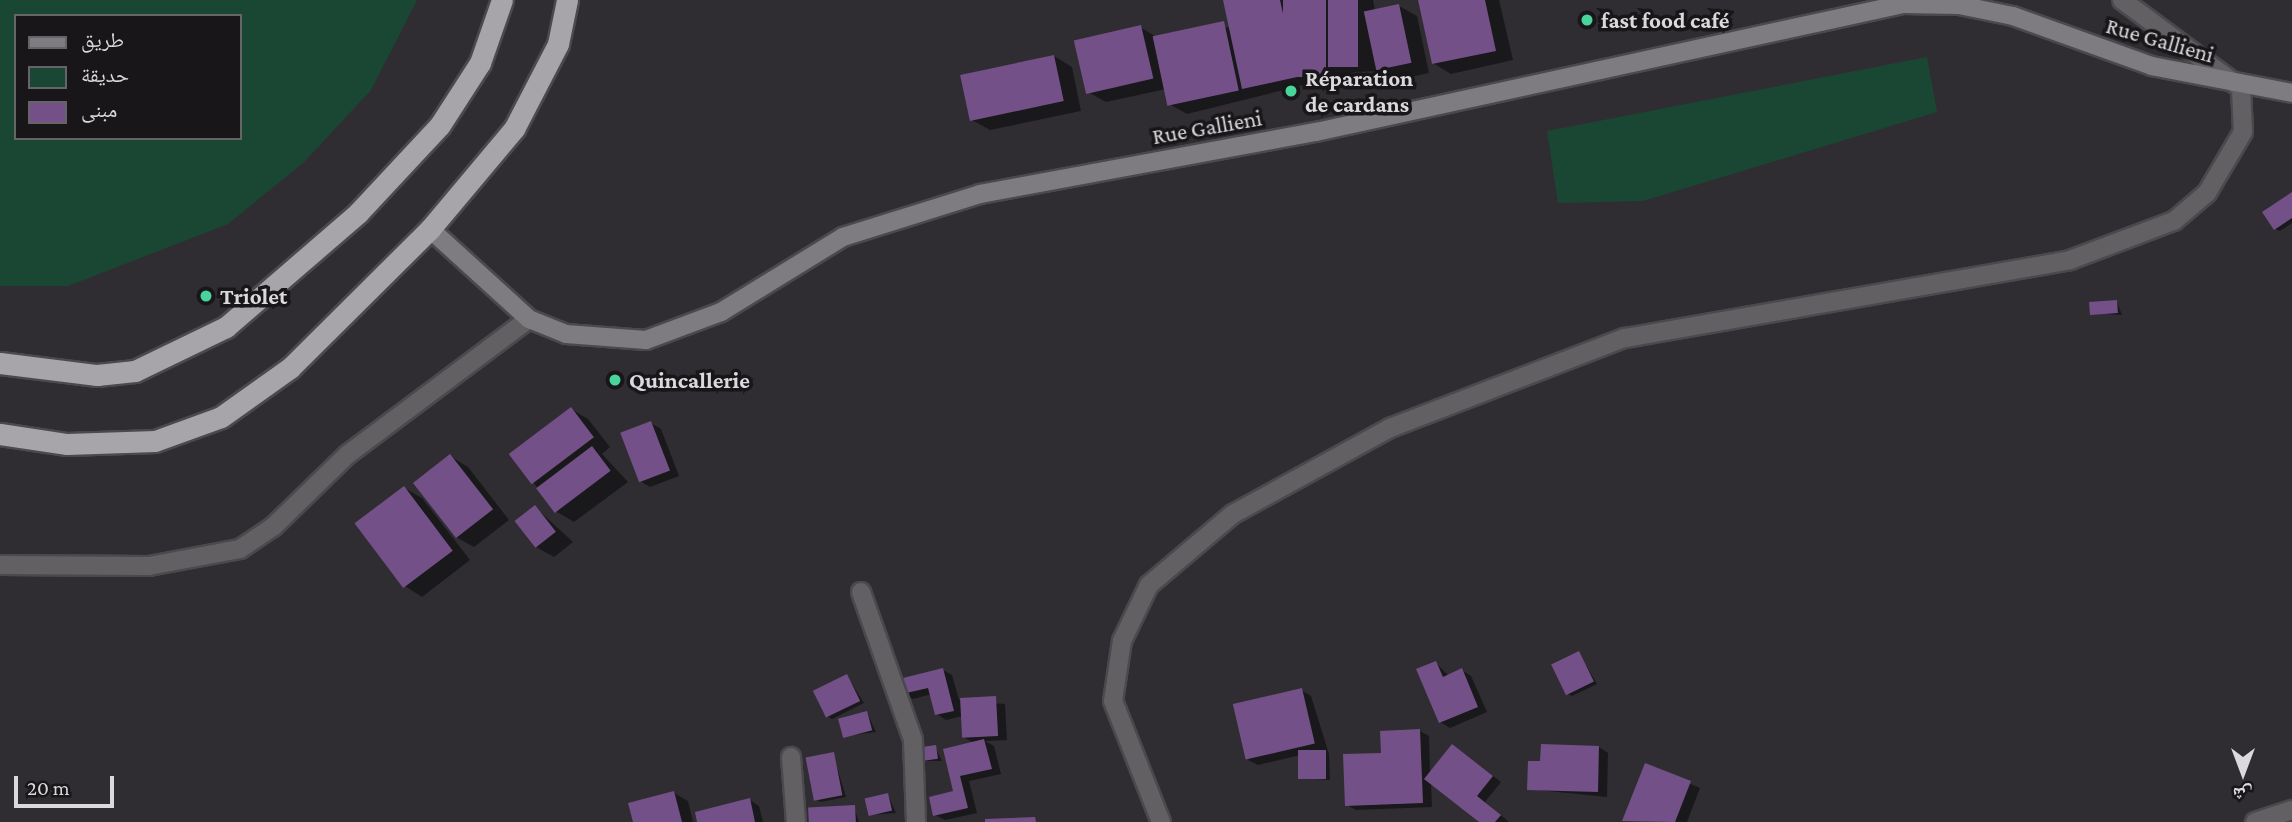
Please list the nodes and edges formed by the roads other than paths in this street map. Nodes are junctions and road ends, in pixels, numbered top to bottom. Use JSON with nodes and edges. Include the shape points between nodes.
{"nodes":[{"id":1,"x":502,"y":0,"type":"edge"},
{"id":2,"x":567,"y":0,"type":"edge"},
{"id":3,"x":2122,"y":0,"type":"edge"},
{"id":4,"x":2241,"y":88,"type":"junction"},
{"id":5,"x":2292,"y":93,"type":"edge"},
{"id":6,"x":430,"y":229,"type":"junction"},
{"id":7,"x":529,"y":319,"type":"junction"},
{"id":8,"x":0,"y":363,"type":"edge"},
{"id":9,"x":0,"y":434,"type":"edge"},
{"id":10,"x":0,"y":565,"type":"edge"},
{"id":11,"x":861,"y":592,"type":"dead end"},
{"id":12,"x":791,"y":757,"type":"dead end"},
{"id":13,"x":2292,"y":810,"type":"edge"},
{"id":14,"x":796,"y":822,"type":"edge"},
{"id":15,"x":916,"y":822,"type":"edge"},
{"id":16,"x":1161,"y":822,"type":"edge"},
{"id":17,"x":2255,"y":822,"type":"edge"}],
"edges":[{"from":1,"to":8,"type":"highway","via":[[480,63],[440,125],[358,213],[226,327],[135,370],[97,375]]},
{"from":2,"to":6,"type":"highway","via":[[558,44],[514,129]]},
{"from":3,"to":4,"type":"street"},
{"from":4,"to":5,"type":"street","name":"Rue Gallieni"},
{"from":4,"to":7,"type":"street","name":"Rue Gallieni","via":[[2152,66],[2012,16],[1959,5],[1903,4],[1316,132],[980,194],[843,237],[720,312],[646,340],[566,334]]},
{"from":4,"to":16,"type":"street","via":[[2243,132],[2225,169],[2174,220],[2070,260],[1625,338],[1390,428],[1233,514],[1149,585],[1122,641],[1114,701]]},
{"from":6,"to":7,"type":"street","name":"Rue Gallieni"},
{"from":6,"to":9,"type":"highway","via":[[290,368],[221,417],[192,431],[119,445]]},
{"from":7,"to":10,"type":"street","via":[[347,455],[273,527],[240,549],[149,566]]},
{"from":11,"to":15,"type":"street","via":[[913,740]]},
{"from":12,"to":14,"type":"street"},
{"from":13,"to":17,"type":"street"}]}
